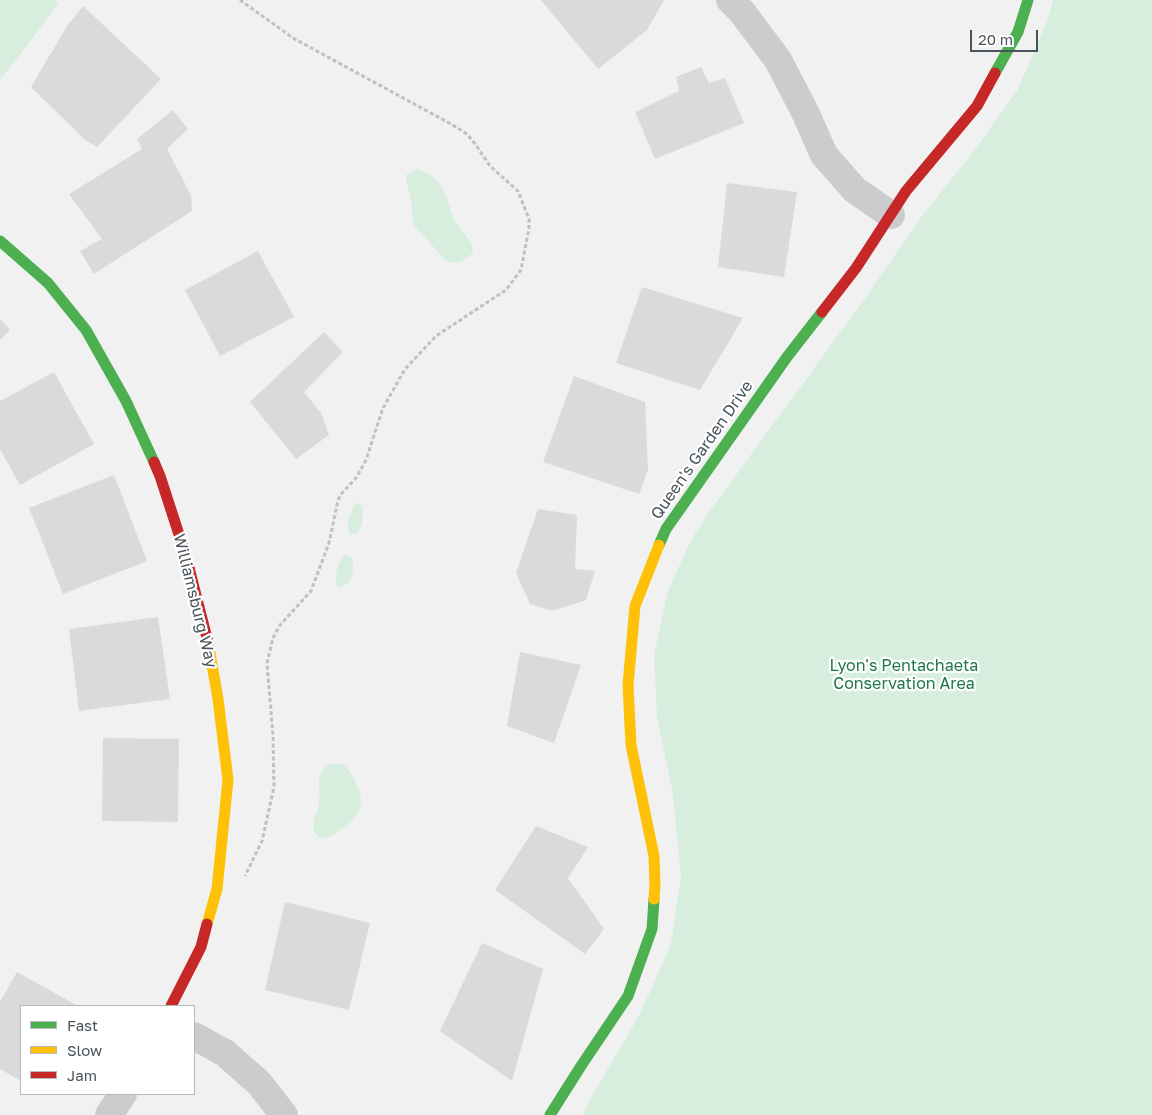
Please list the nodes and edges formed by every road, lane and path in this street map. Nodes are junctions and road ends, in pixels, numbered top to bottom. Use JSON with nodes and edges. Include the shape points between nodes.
{"nodes":[{"id":1,"x":240,"y":0,"type":"edge"},
{"id":2,"x":730,"y":0,"type":"edge"},
{"id":3,"x":1028,"y":0,"type":"edge"},
{"id":4,"x":891,"y":214,"type":"junction"},
{"id":5,"x":0,"y":241,"type":"edge"},
{"id":6,"x":243,"y":884,"type":"dead end"},
{"id":7,"x":172,"y":1005,"type":"edge"},
{"id":8,"x":195,"y":1037,"type":"edge"},
{"id":9,"x":122,"y":1095,"type":"edge"},
{"id":10,"x":109,"y":1115,"type":"edge"},
{"id":11,"x":284,"y":1115,"type":"edge"},
{"id":12,"x":550,"y":1115,"type":"edge"}],
"edges":[{"from":1,"to":6,"type":"path","via":[[293,38],[466,134],[490,166],[518,192],[530,228],[521,270],[506,290],[436,336],[405,368],[383,408],[366,460],[338,500],[329,543],[311,591],[280,625],[273,638],[267,663],[274,787],[262,841]]},
{"from":2,"to":4,"type":"street","via":[[778,60],[824,155],[855,190]]},
{"from":3,"to":4,"type":"street","name":"Queen's Garden Drive","via":[[1018,32],[977,106],[906,191]]},
{"from":4,"to":12,"type":"street","name":"Queen's Garden Drive","via":[[856,268],[787,357],[666,529],[635,606],[628,685],[631,745],[654,856],[652,929],[628,996]]},
{"from":5,"to":7,"type":"street","name":"Williamsburg Way","via":[[48,283],[79,320],[126,401],[160,476],[186,556],[207,638],[228,780],[217,890],[201,947]]},
{"from":8,"to":11,"type":"street","via":[[225,1053],[259,1083]]},
{"from":9,"to":10,"type":"street"}]}
